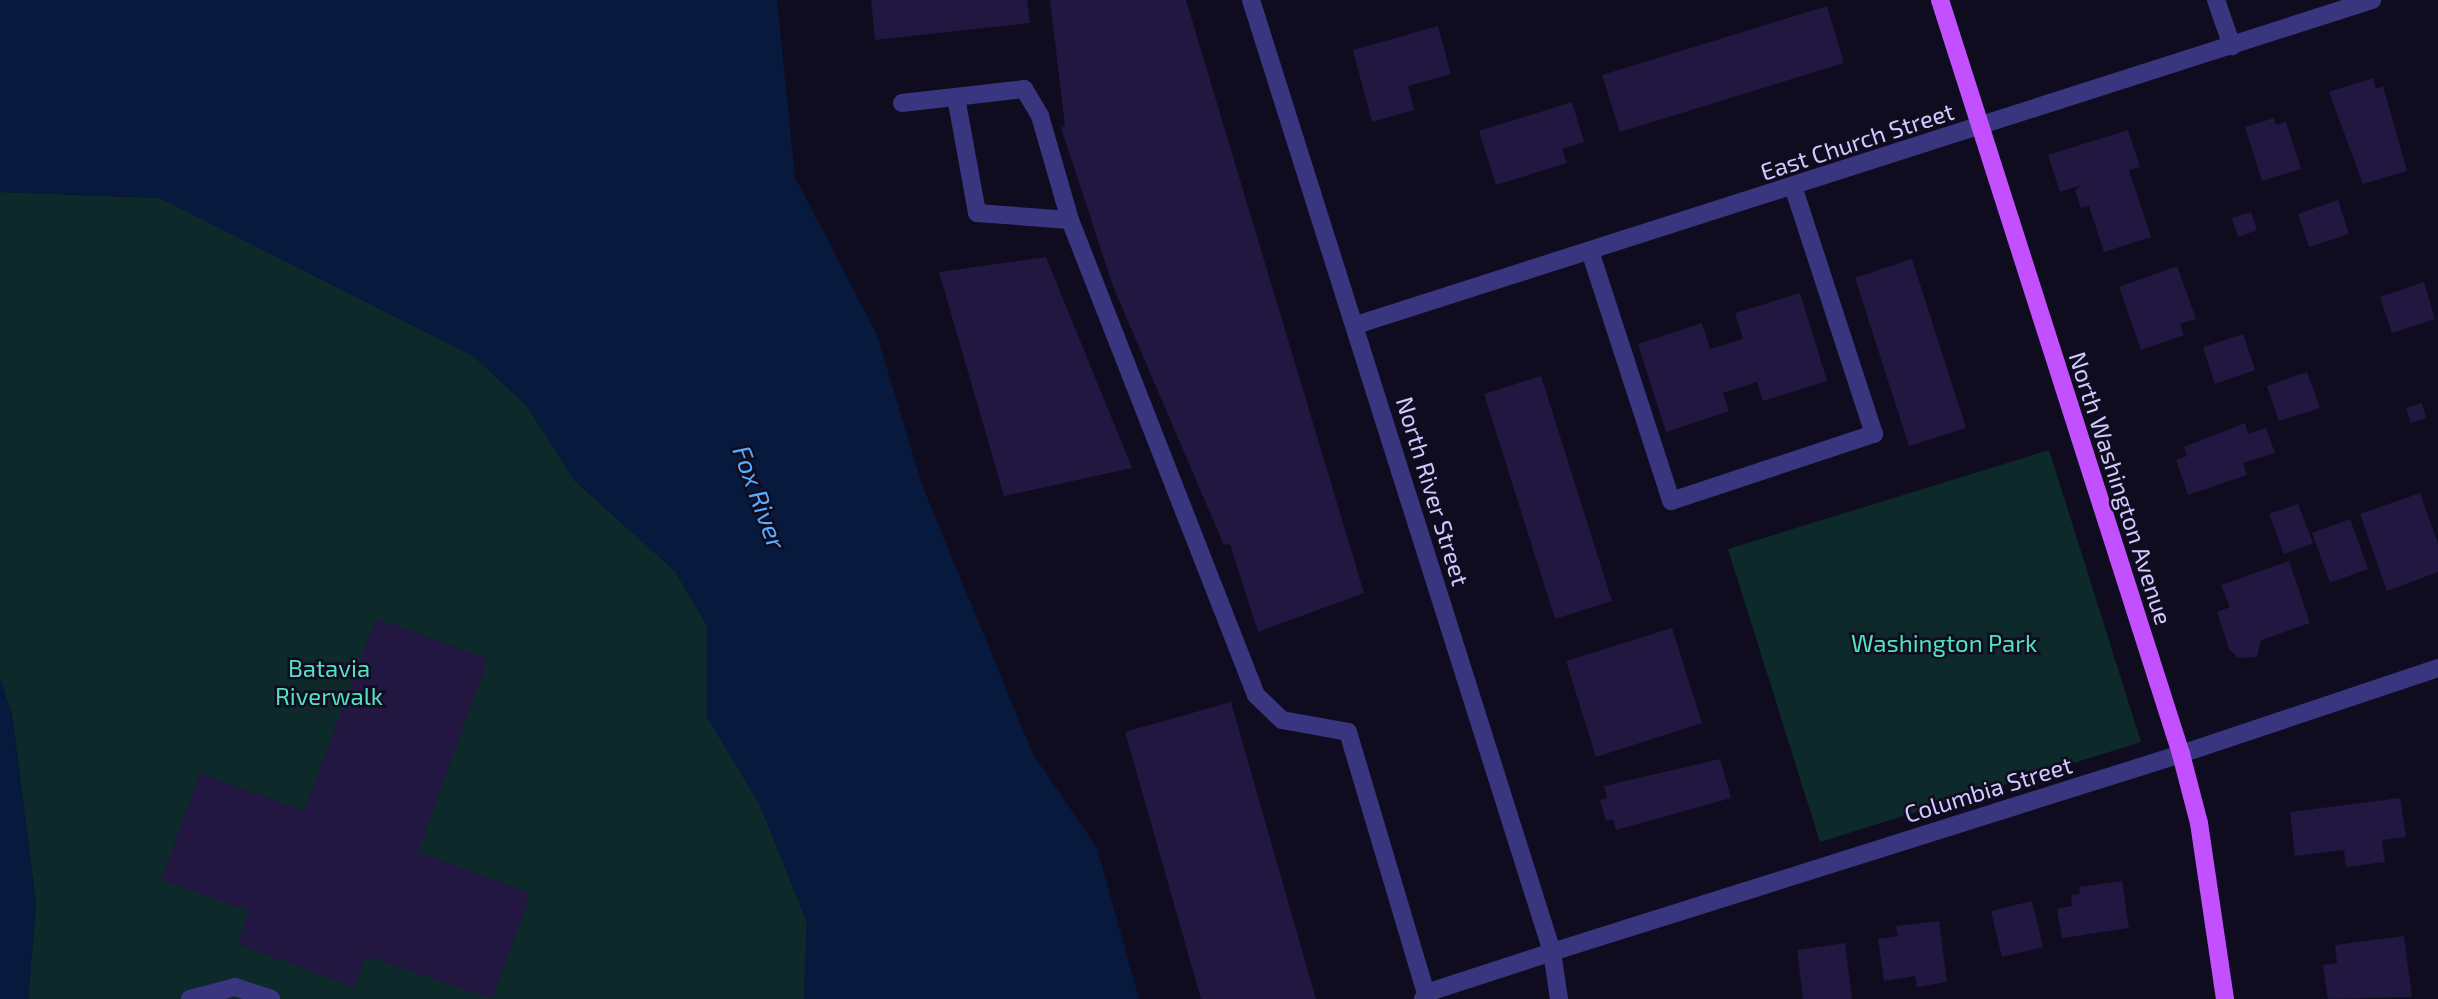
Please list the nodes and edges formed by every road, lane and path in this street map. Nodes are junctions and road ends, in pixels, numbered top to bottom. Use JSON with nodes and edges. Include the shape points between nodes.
{"nodes":[{"id":1,"x":1251,"y":0,"type":"edge"},
{"id":2,"x":1940,"y":0,"type":"edge"},
{"id":3,"x":2216,"y":0,"type":"edge"},
{"id":4,"x":2372,"y":0,"type":"edge"},
{"id":5,"x":2232,"y":46,"type":"junction"},
{"id":6,"x":956,"y":97,"type":"junction"},
{"id":7,"x":902,"y":103,"type":"dead end"},
{"id":8,"x":1980,"y":128,"type":"junction"},
{"id":9,"x":1793,"y":186,"type":"junction"},
{"id":10,"x":1070,"y":220,"type":"junction"},
{"id":11,"x":1590,"y":251,"type":"junction"},
{"id":12,"x":1356,"y":325,"type":"junction"},
{"id":13,"x":2438,"y":668,"type":"edge"},
{"id":14,"x":2181,"y":754,"type":"junction"},
{"id":15,"x":1552,"y":952,"type":"junction"},
{"id":16,"x":1425,"y":996,"type":"edge"},
{"id":17,"x":190,"y":999,"type":"edge"},
{"id":18,"x":271,"y":999,"type":"edge"},
{"id":19,"x":1559,"y":999,"type":"edge"},
{"id":20,"x":2225,"y":999,"type":"edge"}],
"edges":[{"from":1,"to":12,"type":"street","name":"North River Street"},
{"from":2,"to":8,"type":"main road","name":"North Washington Avenue"},
{"from":3,"to":5,"type":"street"},
{"from":4,"to":5,"type":"street","name":"East Church Street"},
{"from":5,"to":8,"type":"street","name":"East Church Street"},
{"from":6,"to":7,"type":"street"},
{"from":6,"to":10,"type":"street","via":[[1024,89],[1040,116]]},
{"from":6,"to":10,"type":"street","via":[[977,213]]},
{"from":8,"to":9,"type":"street","name":"East Church Street"},
{"from":8,"to":14,"type":"main road","name":"North Washington Avenue"},
{"from":9,"to":11,"type":"street","name":"East Church Street"},
{"from":9,"to":11,"type":"street","via":[[1874,435],[1671,500]]},
{"from":10,"to":16,"type":"street","via":[[1256,695],[1282,720],[1348,732]]},
{"from":11,"to":12,"type":"street","name":"East Church Street"},
{"from":12,"to":15,"type":"street","name":"North River Street"},
{"from":13,"to":14,"type":"street","name":"Columbia Street"},
{"from":14,"to":15,"type":"street","name":"Columbia Street"},
{"from":14,"to":20,"type":"main road","name":"North Washington Avenue","via":[[2199,823]]},
{"from":15,"to":16,"type":"street","name":"Columbia Street"},
{"from":15,"to":19,"type":"street","name":"North River Street"},
{"from":17,"to":18,"type":"street","via":[[191,995],[235,987]]}]}
